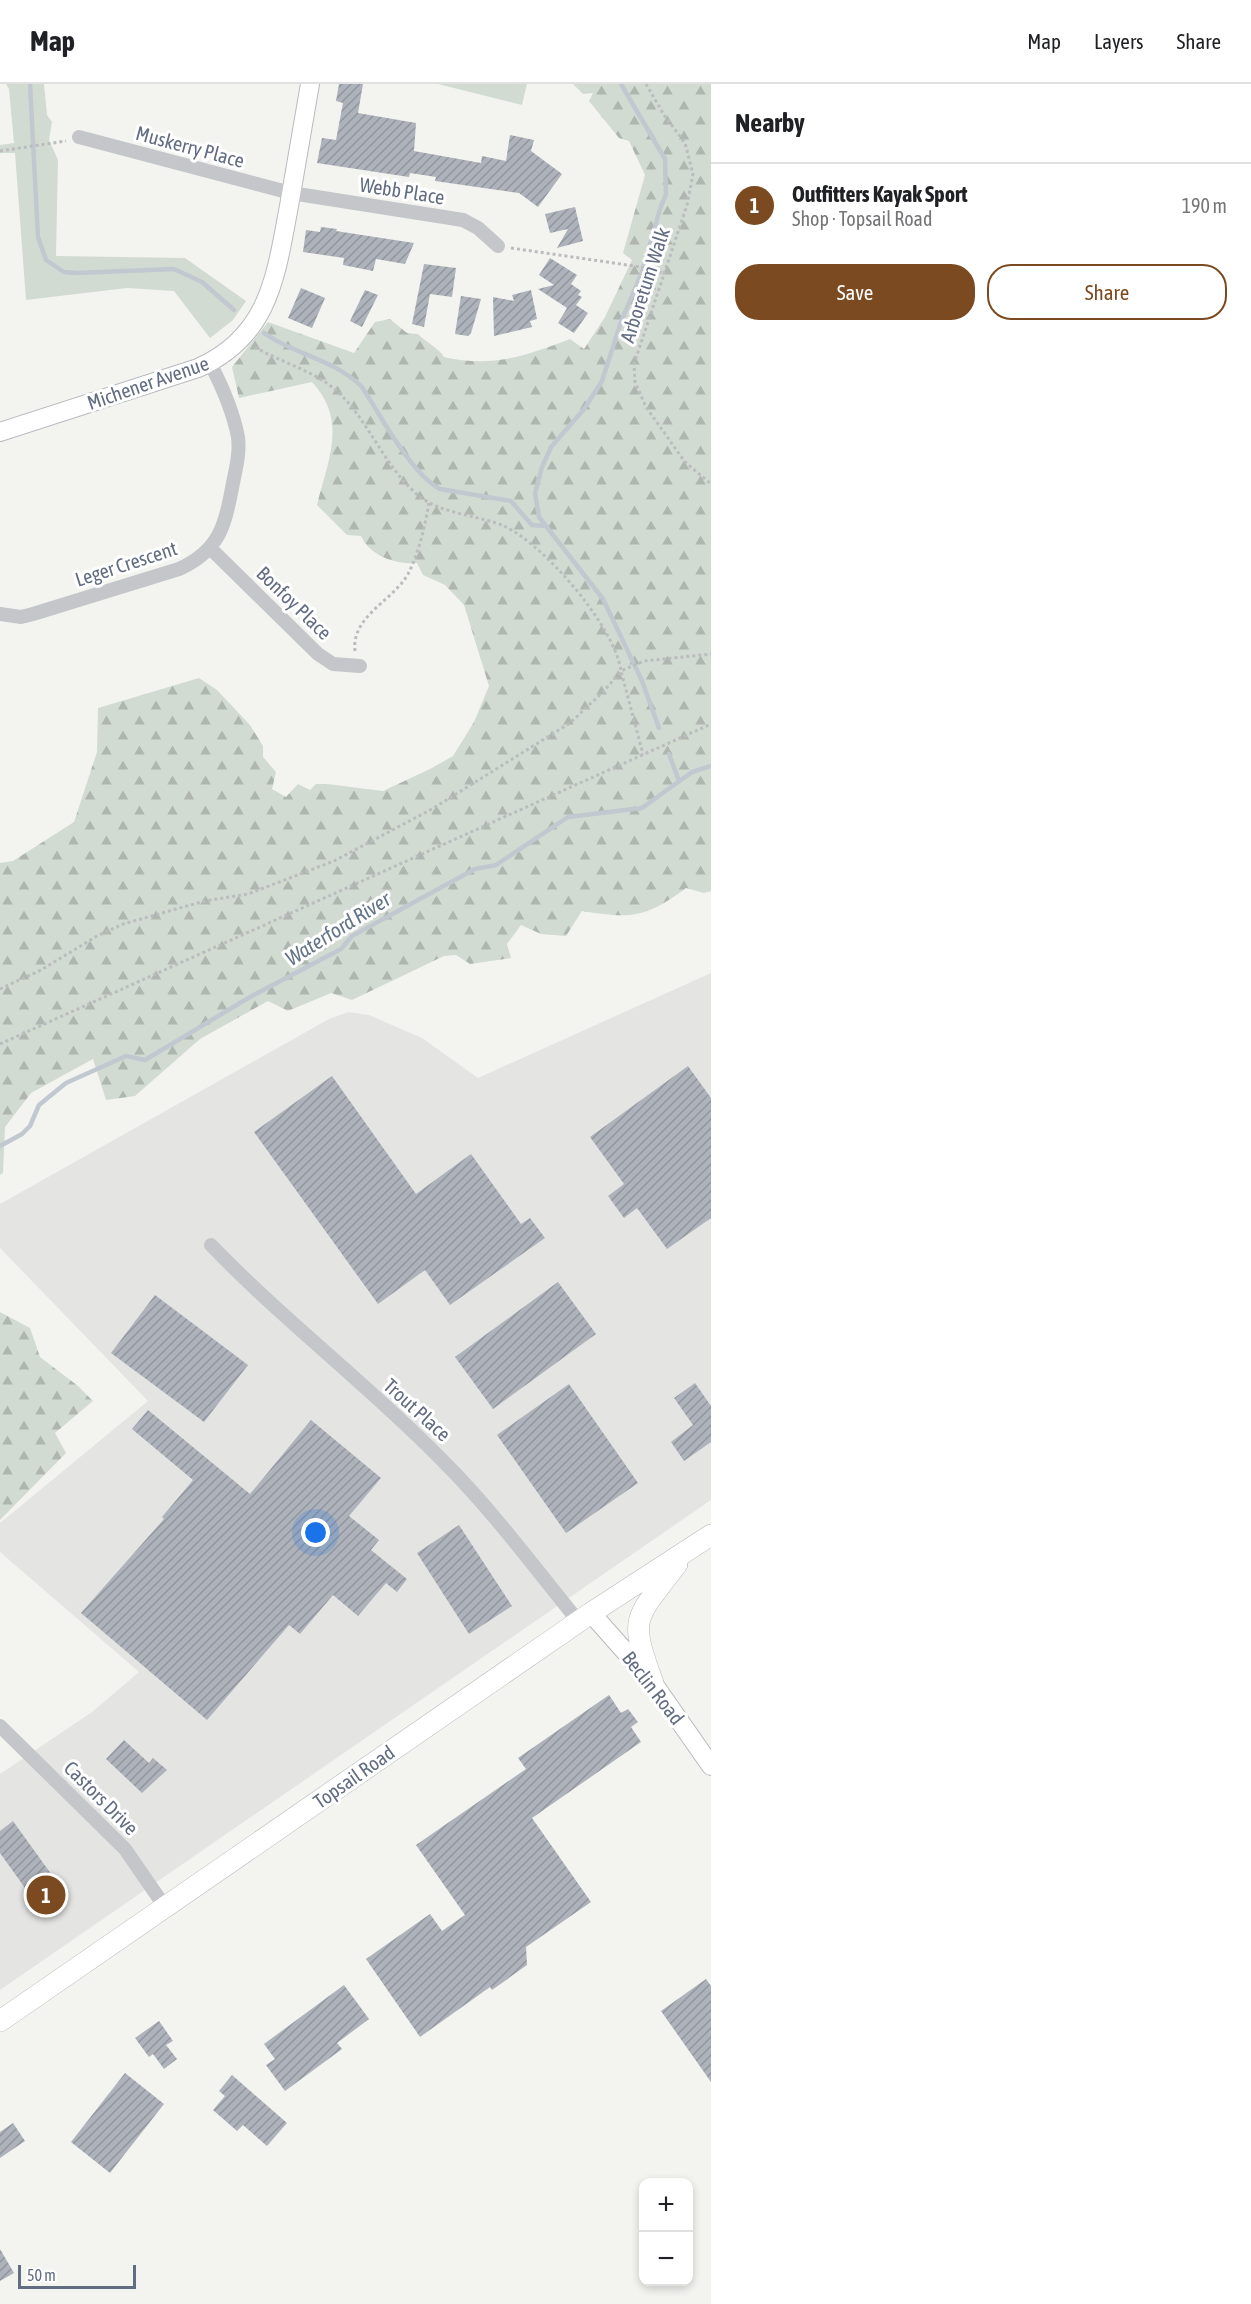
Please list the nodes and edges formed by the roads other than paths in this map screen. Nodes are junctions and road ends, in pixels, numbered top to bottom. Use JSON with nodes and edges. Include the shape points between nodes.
{"nodes":[{"id":1,"x":310,"y":84,"type":"edge"},
{"id":2,"x":79,"y":137,"type":"road end"},
{"id":3,"x":291,"y":193,"type":"junction"},
{"id":4,"x":498,"y":246,"type":"road end"},
{"id":5,"x":210,"y":363,"type":"junction"},
{"id":6,"x":0,"y":432,"type":"edge"},
{"id":7,"x":210,"y":548,"type":"junction"},
{"id":8,"x":0,"y":614,"type":"edge"},
{"id":9,"x":360,"y":666,"type":"road end"},
{"id":10,"x":211,"y":1245,"type":"dead end"},
{"id":11,"x":711,"y":1535,"type":"edge"},
{"id":12,"x":686,"y":1552,"type":"junction"},
{"id":13,"x":585,"y":1617,"type":"junction"},
{"id":14,"x":653,"y":1683,"type":"junction"},
{"id":15,"x":0,"y":1725,"type":"edge"},
{"id":16,"x":711,"y":1766,"type":"edge"},
{"id":17,"x":165,"y":1907,"type":"junction"},
{"id":18,"x":0,"y":2021,"type":"edge"}],
"edges":[{"from":1,"to":3,"type":"street","name":"Michener Avenue"},
{"from":2,"to":3,"type":"street","name":"Muskerry Place"},
{"from":3,"to":4,"type":"street","name":"Webb Place","via":[[463,220]]},
{"from":3,"to":5,"type":"street","name":"Michener Avenue","via":[[274,282],[259,316],[244,336]]},
{"from":5,"to":6,"type":"street","name":"Michener Avenue"},
{"from":5,"to":7,"type":"street","name":"Leger Crescent","via":[[229,406],[238,450],[226,518]]},
{"from":7,"to":8,"type":"street","name":"Leger Crescent","via":[[190,564],[168,572],[33,614]]},
{"from":7,"to":9,"type":"street","name":"Bonfoy Place","via":[[318,654],[333,664]]},
{"from":10,"to":13,"type":"street","name":"Trout Place","via":[[444,1461]]},
{"from":11,"to":12,"type":"main road","name":"Topsail Road"},
{"from":12,"to":13,"type":"main road","name":"Topsail Road"},
{"from":12,"to":14,"type":"main road","via":[[640,1614],[639,1644]]},
{"from":13,"to":14,"type":"street","name":"Beclin Road"},
{"from":13,"to":17,"type":"main road","name":"Topsail Road"},
{"from":14,"to":16,"type":"street","name":"Beclin Road"},
{"from":15,"to":17,"type":"street","name":"Castors Drive","via":[[126,1849]]},
{"from":17,"to":18,"type":"main road","name":"Topsail Road"}]}
